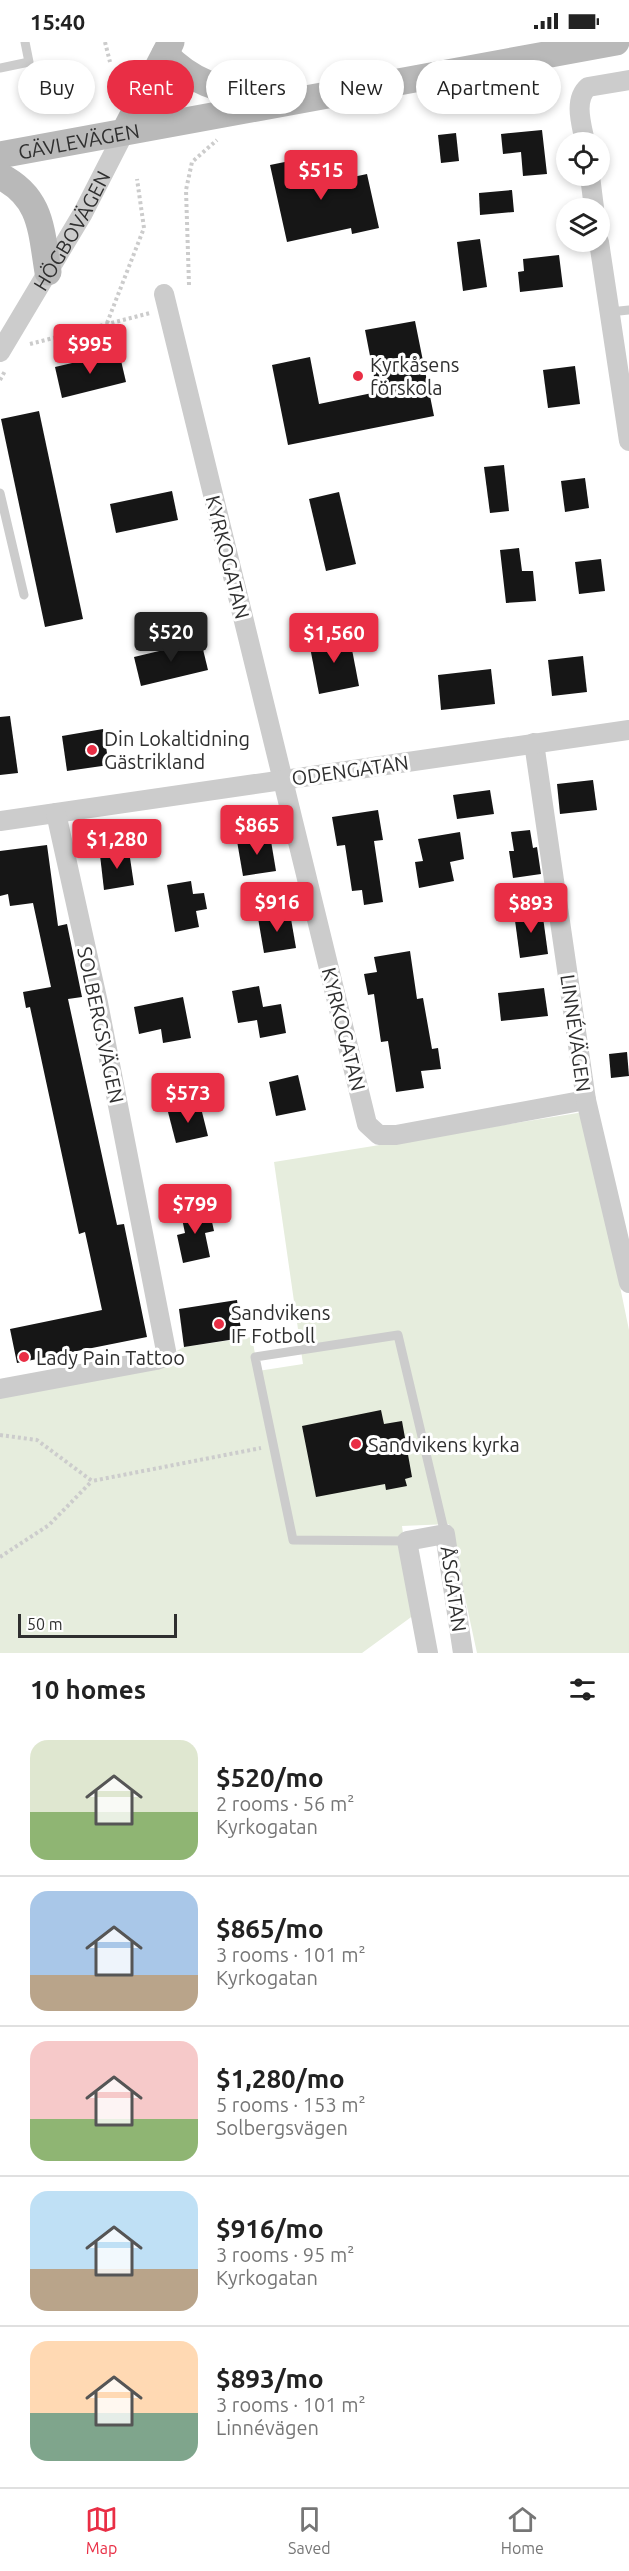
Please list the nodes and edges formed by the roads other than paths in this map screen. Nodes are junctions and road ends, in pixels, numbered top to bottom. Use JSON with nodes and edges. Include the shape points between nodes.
{"nodes":[{"id":1,"x":26,"y":42,"type":"edge"},
{"id":2,"x":616,"y":42,"type":"edge"},
{"id":3,"x":168,"y":48,"type":"edge"},
{"id":4,"x":0,"y":68,"type":"edge"},
{"id":5,"x":629,"y":80,"type":"edge"},
{"id":6,"x":206,"y":84,"type":"edge"},
{"id":7,"x":307,"y":98,"type":"edge"},
{"id":8,"x":218,"y":114,"type":"edge"},
{"id":9,"x":125,"y":131,"type":"junction"},
{"id":10,"x":583,"y":132,"type":"edge"},
{"id":11,"x":0,"y":156,"type":"edge"},
{"id":12,"x":0,"y":176,"type":"edge"},
{"id":13,"x":602,"y":252,"type":"edge"},
{"id":14,"x":48,"y":272,"type":"junction"},
{"id":15,"x":167,"y":303,"type":"road end"},
{"id":16,"x":619,"y":311,"type":"edge"},
{"id":17,"x":5,"y":357,"type":"edge"},
{"id":18,"x":629,"y":441,"type":"edge"},
{"id":19,"x":0,"y":493,"type":"edge"},
{"id":20,"x":24,"y":595,"type":"dead end"},
{"id":21,"x":629,"y":730,"type":"edge"},
{"id":22,"x":534,"y":743,"type":"junction"},
{"id":23,"x":282,"y":780,"type":"junction"},
{"id":24,"x":56,"y":813,"type":"junction"},
{"id":25,"x":0,"y":820,"type":"edge"},
{"id":26,"x":586,"y":1100,"type":"junction"},
{"id":27,"x":629,"y":1283,"type":"edge"},
{"id":28,"x":0,"y":1389,"type":"edge"},
{"id":29,"x":446,"y":1534,"type":"junction"},
{"id":30,"x":407,"y":1541,"type":"junction"},
{"id":31,"x":428,"y":1653,"type":"edge"},
{"id":32,"x":463,"y":1653,"type":"edge"}],
"edges":[{"from":1,"to":4,"type":"lane","via":[[30,62]]},
{"from":2,"to":7,"type":"main road","name":"GÄVLEVÄGEN"},
{"from":3,"to":6,"type":"main road","via":[[183,73]]},
{"from":3,"to":9,"type":"main road","name":"HÖGBOVÄGEN"},
{"from":5,"to":10,"type":"street","via":[[588,87],[582,92],[579,105]]},
{"from":8,"to":9,"type":"main road","name":"GÄVLEVÄGEN"},
{"from":9,"to":11,"type":"main road","name":"GÄVLEVÄGEN"},
{"from":9,"to":14,"type":"street","name":"HÖGBOVÄGEN"},
{"from":12,"to":14,"type":"main road","via":[[20,187],[38,213]]},
{"from":13,"to":16,"type":"street"},
{"from":14,"to":17,"type":"street","name":"HÖGBOVÄGEN"},
{"from":15,"to":23,"type":"street","name":"KYRKOGATAN"},
{"from":16,"to":18,"type":"street"},
{"from":19,"to":20,"type":"lane"},
{"from":21,"to":22,"type":"street","name":"ODENGATAN"},
{"from":22,"to":23,"type":"street","name":"ODENGATAN"},
{"from":22,"to":26,"type":"street","name":"LINNÉVÄGEN"},
{"from":23,"to":24,"type":"street","name":"ODENGATAN"},
{"from":23,"to":26,"type":"street","name":"KYRKOGATAN","via":[[367,1124],[373,1132],[396,1135]]},
{"from":24,"to":25,"type":"street","name":"ODENGATAN"},
{"from":24,"to":28,"type":"street","name":"SOLBERGSVÄGEN","via":[[167,1356]]},
{"from":26,"to":27,"type":"street","name":"LINNÉVÄGEN"},
{"from":29,"to":30,"type":"street","name":"ÅSGATAN"},
{"from":29,"to":30,"type":"lane","via":[[398,1335],[255,1358],[293,1540]]},
{"from":29,"to":32,"type":"street","name":"ÅSGATAN"},
{"from":30,"to":31,"type":"street","name":"ÅSGATAN"}]}
